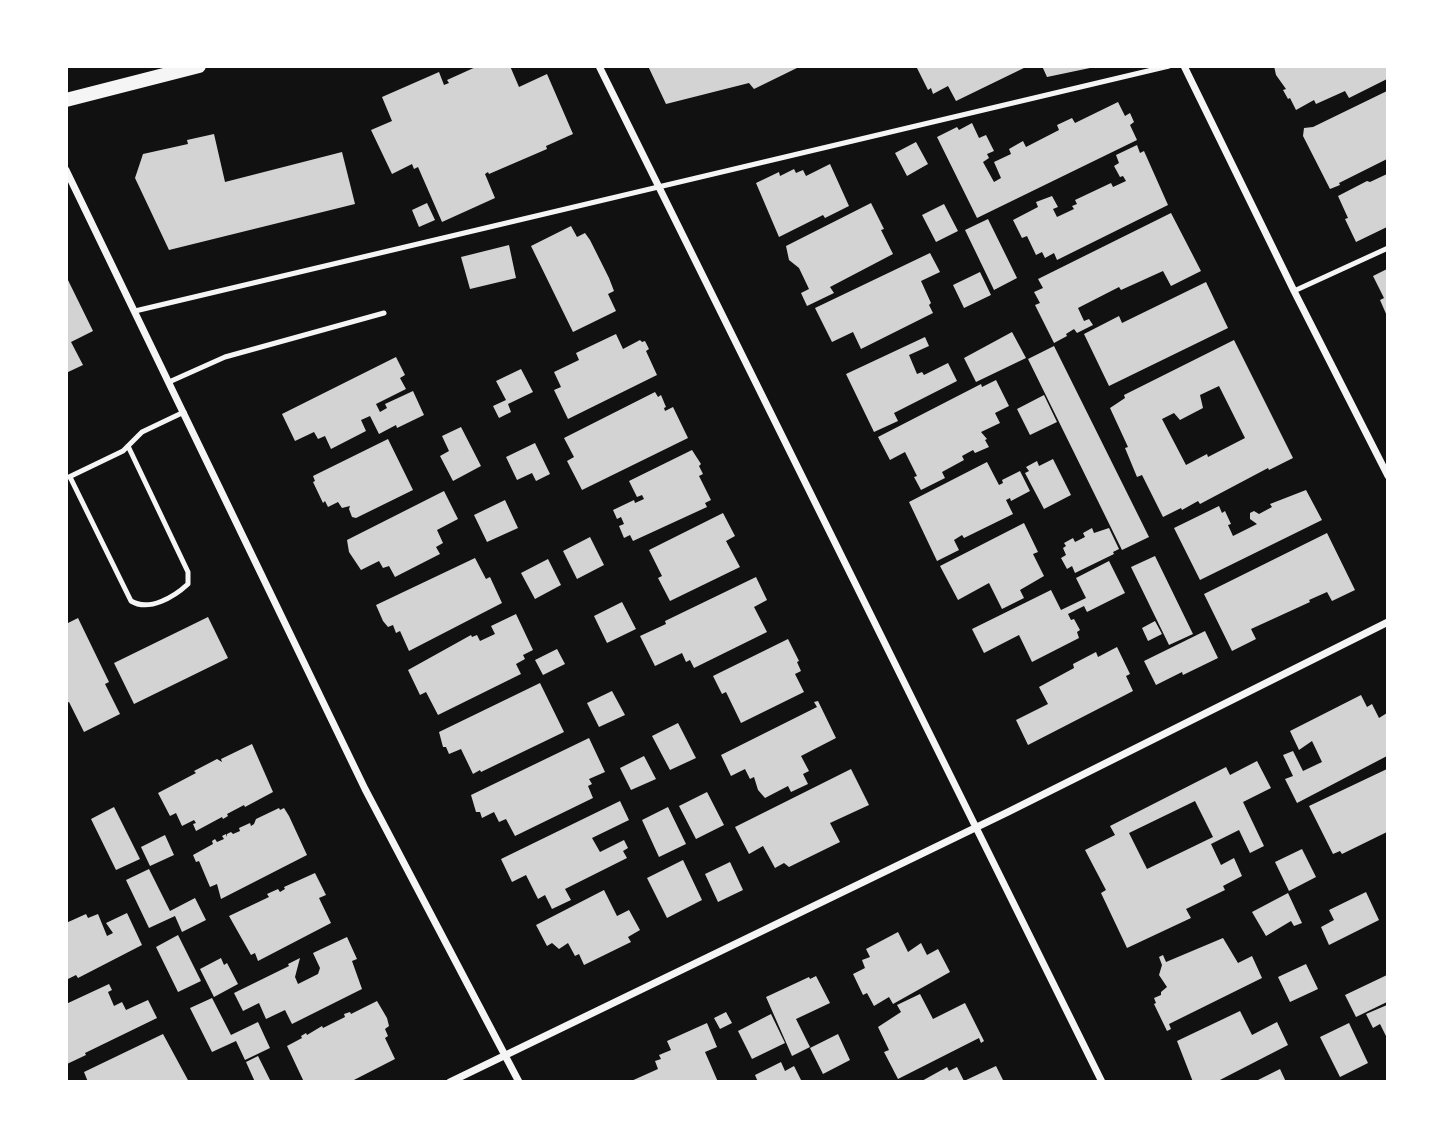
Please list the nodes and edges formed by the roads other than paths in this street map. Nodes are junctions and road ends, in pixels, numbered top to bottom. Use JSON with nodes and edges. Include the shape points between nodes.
{"nodes":[{"id":1,"x":199,"y":66,"type":"edge"},
{"id":2,"x":599,"y":66,"type":"edge"},
{"id":3,"x":1170,"y":66,"type":"edge"},
{"id":4,"x":1184,"y":66,"type":"edge"},
{"id":5,"x":66,"y":100,"type":"edge"},
{"id":6,"x":66,"y":170,"type":"edge"},
{"id":7,"x":659,"y":187,"type":"junction"},
{"id":8,"x":1388,"y":248,"type":"edge"},
{"id":9,"x":1294,"y":292,"type":"junction"},
{"id":10,"x":135,"y":311,"type":"junction"},
{"id":11,"x":384,"y":313,"type":"dead end"},
{"id":12,"x":169,"y":382,"type":"junction"},
{"id":13,"x":184,"y":412,"type":"junction"},
{"id":14,"x":128,"y":446,"type":"junction"},
{"id":15,"x":1388,"y":475,"type":"edge"},
{"id":16,"x":68,"y":477,"type":"edge"},
{"id":17,"x":1388,"y":622,"type":"edge"},
{"id":18,"x":976,"y":828,"type":"junction"},
{"id":19,"x":506,"y":1054,"type":"junction"},
{"id":20,"x":450,"y":1082,"type":"edge"},
{"id":21,"x":519,"y":1082,"type":"edge"},
{"id":22,"x":1102,"y":1082,"type":"edge"}],
"edges":[{"from":1,"to":5,"type":"main road"},
{"from":2,"to":7,"type":"street"},
{"from":3,"to":7,"type":"lane"},
{"from":4,"to":9,"type":"street"},
{"from":6,"to":10,"type":"street"},
{"from":7,"to":10,"type":"lane"},
{"from":7,"to":18,"type":"street"},
{"from":8,"to":9,"type":"lane"},
{"from":9,"to":15,"type":"street"},
{"from":10,"to":12,"type":"street"},
{"from":11,"to":12,"type":"lane","via":[[225,357]]},
{"from":12,"to":13,"type":"street"},
{"from":13,"to":14,"type":"lane","via":[[142,432]]},
{"from":13,"to":19,"type":"street","via":[[365,789]]},
{"from":14,"to":16,"type":"lane"},
{"from":14,"to":16,"type":"lane","via":[[188,572],[188,584],[180,591],[149,606],[131,601]]},
{"from":17,"to":18,"type":"street"},
{"from":18,"to":19,"type":"street"},
{"from":18,"to":22,"type":"street"},
{"from":19,"to":20,"type":"street"},
{"from":19,"to":21,"type":"street"}]}
